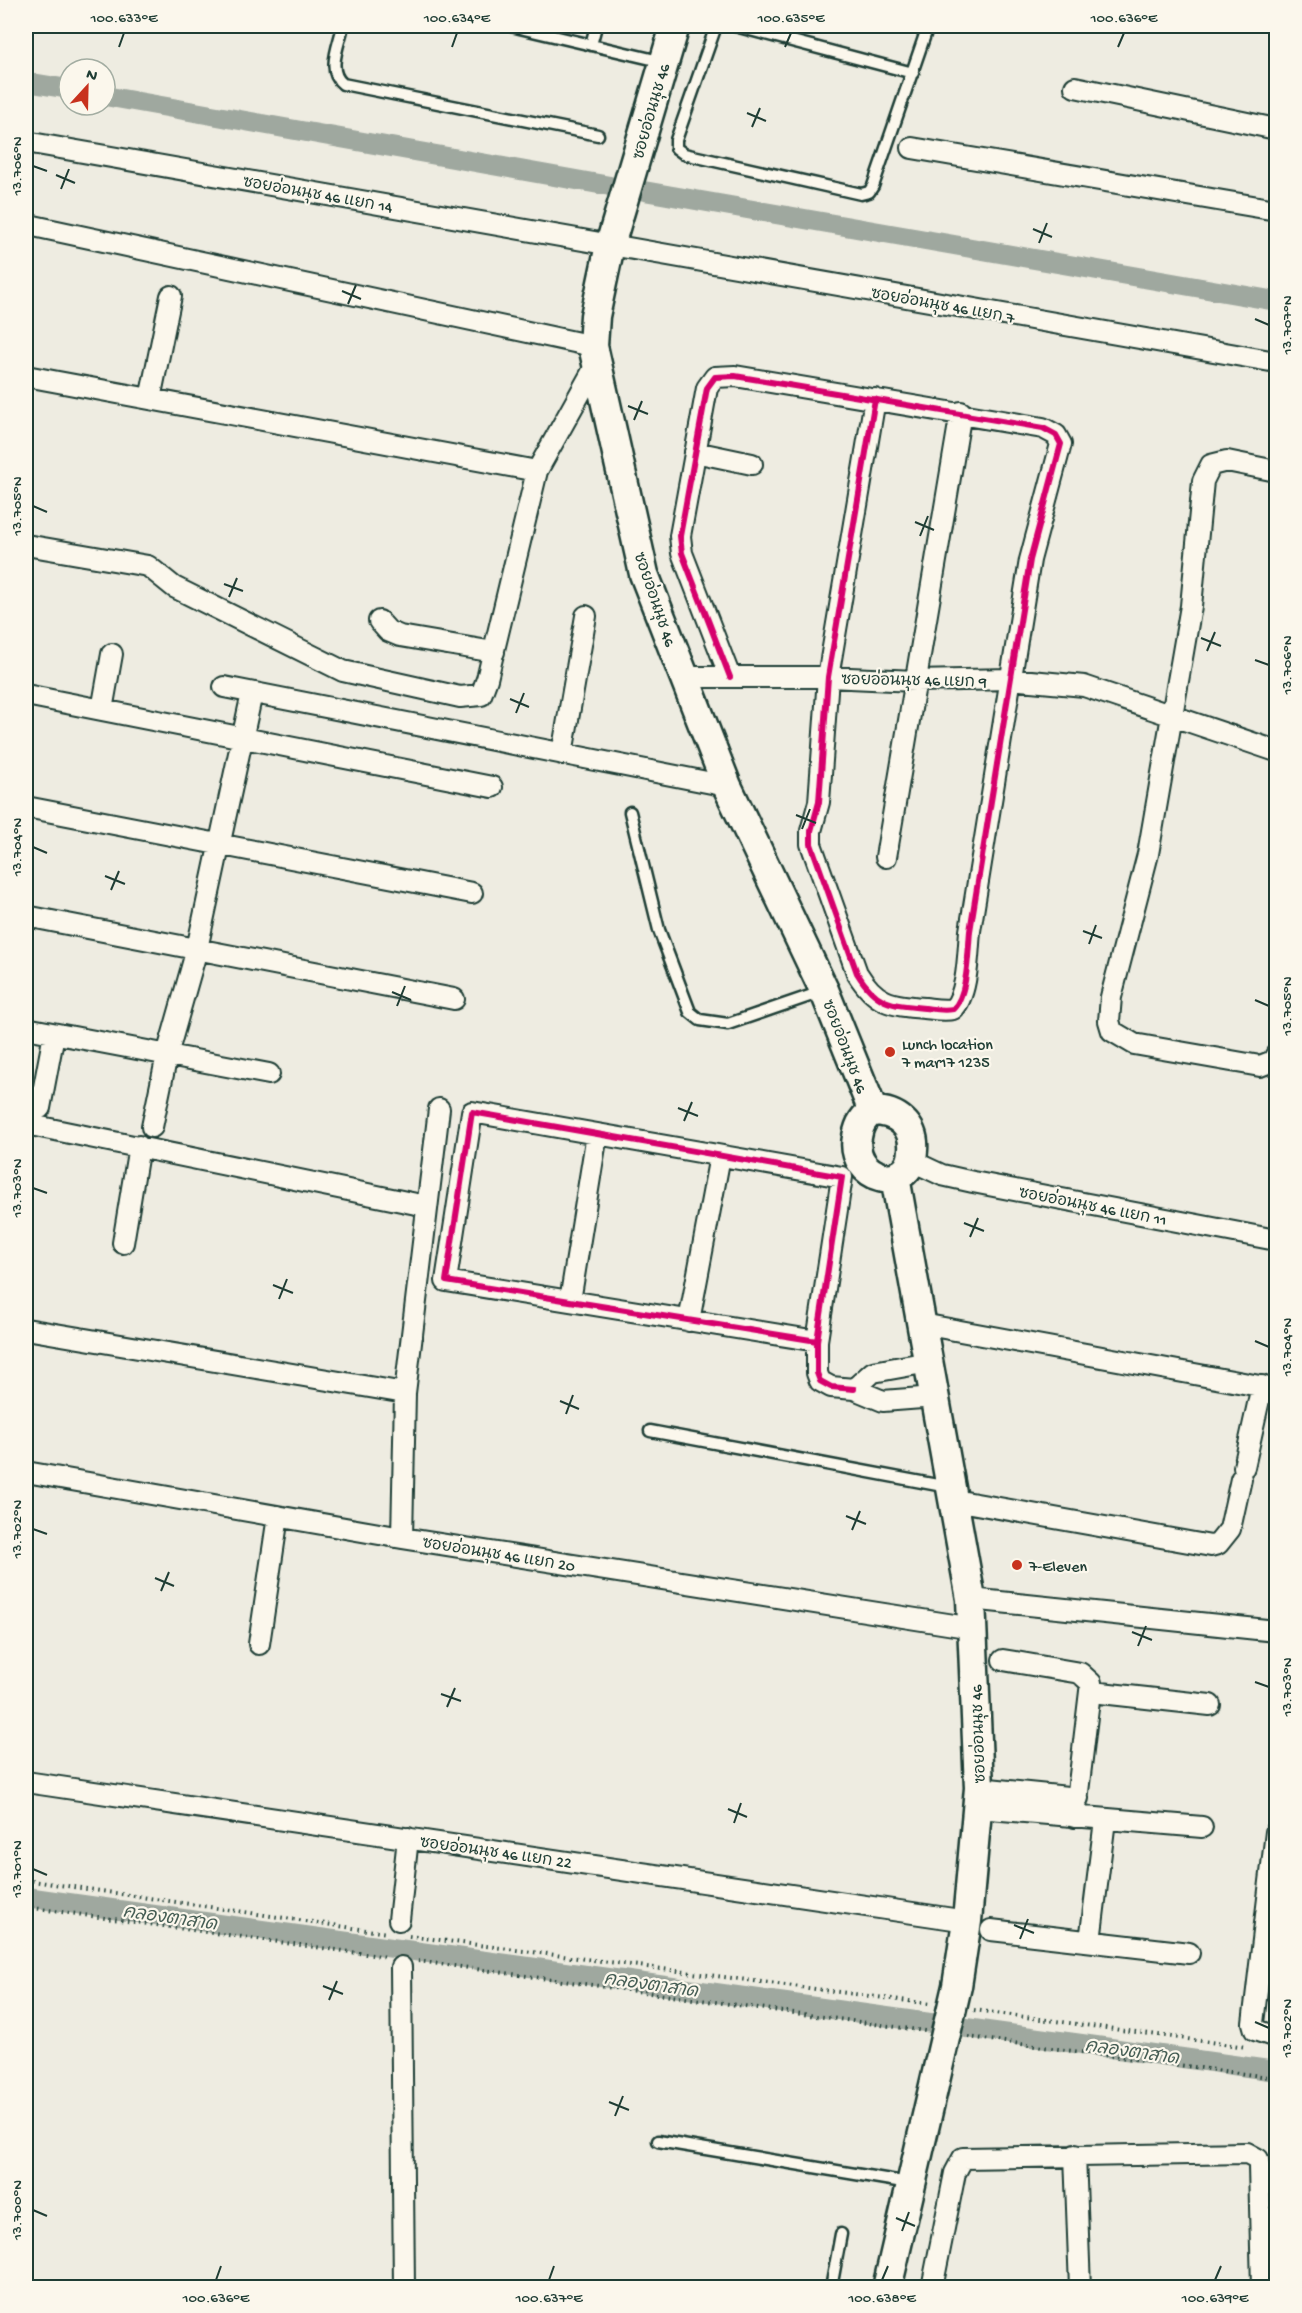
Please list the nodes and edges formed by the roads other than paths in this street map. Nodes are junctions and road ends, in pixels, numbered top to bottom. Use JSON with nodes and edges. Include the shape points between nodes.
{"nodes":[{"id":1,"x":343,"y":26,"type":"edge"},
{"id":2,"x":511,"y":26,"type":"edge"},
{"id":3,"x":596,"y":26,"type":"edge"},
{"id":4,"x":675,"y":26,"type":"edge"},
{"id":5,"x":716,"y":26,"type":"edge"},
{"id":6,"x":735,"y":26,"type":"edge"},
{"id":7,"x":928,"y":26,"type":"edge"},
{"id":8,"x":591,"y":45,"type":"junction"},
{"id":9,"x":664,"y":62,"type":"junction"},
{"id":10,"x":913,"y":73,"type":"junction"},
{"id":11,"x":1075,"y":87,"type":"dead end"},
{"id":12,"x":1276,"y":129,"type":"edge"},
{"id":13,"x":598,"y":135,"type":"dead end"},
{"id":14,"x":26,"y":142,"type":"edge"},
{"id":15,"x":912,"y":148,"type":"dead end"},
{"id":16,"x":1276,"y":210,"type":"edge"},
{"id":17,"x":29,"y":225,"type":"dead end"},
{"id":18,"x":610,"y":245,"type":"junction"},
{"id":19,"x":171,"y":296,"type":"dead end"},
{"id":20,"x":594,"y":356,"type":"junction"},
{"id":21,"x":1276,"y":362,"type":"edge"},
{"id":22,"x":26,"y":376,"type":"edge"},
{"id":23,"x":150,"y":399,"type":"junction"},
{"id":24,"x":875,"y":399,"type":"junction"},
{"id":25,"x":961,"y":412,"type":"junction"},
{"id":26,"x":694,"y":452,"type":"junction"},
{"id":27,"x":752,"y":464,"type":"dead end"},
{"id":28,"x":537,"y":471,"type":"junction"},
{"id":29,"x":1276,"y":471,"type":"edge"},
{"id":30,"x":26,"y":545,"type":"edge"},
{"id":31,"x":586,"y":615,"type":"dead end"},
{"id":32,"x":379,"y":621,"type":"dead end"},
{"id":33,"x":494,"y":651,"type":"junction"},
{"id":34,"x":112,"y":654,"type":"dead end"},
{"id":35,"x":730,"y":676,"type":"junction"},
{"id":36,"x":685,"y":677,"type":"junction"},
{"id":37,"x":828,"y":677,"type":"junction"},
{"id":38,"x":1010,"y":680,"type":"junction"},
{"id":39,"x":915,"y":681,"type":"junction"},
{"id":40,"x":224,"y":687,"type":"dead end"},
{"id":41,"x":252,"y":693,"type":"junction"},
{"id":42,"x":26,"y":695,"type":"edge"},
{"id":43,"x":102,"y":710,"type":"junction"},
{"id":44,"x":1171,"y":714,"type":"junction"},
{"id":45,"x":244,"y":737,"type":"junction"},
{"id":46,"x":1276,"y":751,"type":"edge"},
{"id":47,"x":562,"y":754,"type":"junction"},
{"id":48,"x":727,"y":786,"type":"junction"},
{"id":49,"x":492,"y":788,"type":"dead end"},
{"id":50,"x":26,"y":807,"type":"edge"},
{"id":51,"x":630,"y":812,"type":"dead end"},
{"id":52,"x":221,"y":844,"type":"junction"},
{"id":53,"x":886,"y":858,"type":"dead end"},
{"id":54,"x":472,"y":893,"type":"dead end"},
{"id":55,"x":26,"y":916,"type":"edge"},
{"id":56,"x":197,"y":949,"type":"junction"},
{"id":57,"x":824,"y":990,"type":"junction"},
{"id":58,"x":454,"y":999,"type":"dead end"},
{"id":59,"x":26,"y":1028,"type":"edge"},
{"id":60,"x":54,"y":1034,"type":"junction"},
{"id":61,"x":166,"y":1055,"type":"junction"},
{"id":62,"x":1276,"y":1055,"type":"edge"},
{"id":63,"x":269,"y":1074,"type":"dead end"},
{"id":64,"x":40,"y":1108,"type":"dead end"},
{"id":65,"x":439,"y":1109,"type":"dead end"},
{"id":66,"x":873,"y":1111,"type":"junction"},
{"id":67,"x":26,"y":1124,"type":"edge"},
{"id":68,"x":152,"y":1127,"type":"dead end"},
{"id":69,"x":597,"y":1134,"type":"junction"},
{"id":70,"x":139,"y":1146,"type":"junction"},
{"id":71,"x":720,"y":1156,"type":"junction"},
{"id":72,"x":904,"y":1169,"type":"junction"},
{"id":73,"x":426,"y":1206,"type":"junction"},
{"id":74,"x":1276,"y":1240,"type":"edge"},
{"id":75,"x":123,"y":1243,"type":"dead end"},
{"id":76,"x":570,"y":1302,"type":"junction"},
{"id":77,"x":689,"y":1321,"type":"junction"},
{"id":78,"x":922,"y":1324,"type":"junction"},
{"id":79,"x":26,"y":1329,"type":"edge"},
{"id":80,"x":817,"y":1341,"type":"junction"},
{"id":81,"x":929,"y":1362,"type":"junction"},
{"id":82,"x":1269,"y":1388,"type":"edge"},
{"id":83,"x":854,"y":1389,"type":"junction"},
{"id":84,"x":405,"y":1393,"type":"junction"},
{"id":85,"x":935,"y":1397,"type":"junction"},
{"id":86,"x":650,"y":1431,"type":"dead end"},
{"id":87,"x":26,"y":1472,"type":"edge"},
{"id":88,"x":953,"y":1494,"type":"junction"},
{"id":89,"x":279,"y":1516,"type":"junction"},
{"id":90,"x":402,"y":1538,"type":"junction"},
{"id":91,"x":971,"y":1599,"type":"junction"},
{"id":92,"x":973,"y":1628,"type":"junction"},
{"id":93,"x":1276,"y":1631,"type":"edge"},
{"id":94,"x":259,"y":1644,"type":"dead end"},
{"id":95,"x":1003,"y":1660,"type":"dead end"},
{"id":96,"x":1092,"y":1692,"type":"junction"},
{"id":97,"x":1210,"y":1705,"type":"dead end"},
{"id":98,"x":26,"y":1782,"type":"edge"},
{"id":99,"x":979,"y":1798,"type":"junction"},
{"id":100,"x":1077,"y":1808,"type":"junction"},
{"id":101,"x":1105,"y":1820,"type":"junction"},
{"id":102,"x":1202,"y":1827,"type":"dead end"},
{"id":103,"x":1276,"y":1832,"type":"edge"},
{"id":104,"x":408,"y":1838,"type":"junction"},
{"id":105,"x":1270,"y":1923,"type":"edge"},
{"id":106,"x":979,"y":1925,"type":"junction"},
{"id":107,"x":400,"y":1930,"type":"road end"},
{"id":108,"x":1090,"y":1941,"type":"junction"},
{"id":109,"x":1189,"y":1953,"type":"dead end"},
{"id":110,"x":403,"y":1962,"type":"road end"},
{"id":111,"x":1276,"y":2037,"type":"edge"},
{"id":112,"x":658,"y":2141,"type":"dead end"},
{"id":113,"x":1075,"y":2155,"type":"junction"},
{"id":114,"x":911,"y":2184,"type":"junction"},
{"id":115,"x":841,"y":2234,"type":"dead end"},
{"id":116,"x":404,"y":2288,"type":"edge"},
{"id":117,"x":831,"y":2288,"type":"edge"},
{"id":118,"x":887,"y":2288,"type":"edge"},
{"id":119,"x":932,"y":2288,"type":"edge"},
{"id":120,"x":1080,"y":2288,"type":"edge"},
{"id":121,"x":1262,"y":2288,"type":"edge"}],
"edges":[{"from":1,"to":13,"type":"lane","via":[[333,70],[343,84]]},
{"from":2,"to":8,"type":"lane"},
{"from":3,"to":8,"type":"lane"},
{"from":4,"to":9,"type":"street","name":"ซอยอ่อนนุช 46"},
{"from":5,"to":10,"type":"lane","via":[[676,140],[676,148],[684,153],[861,194],[869,192]]},
{"from":6,"to":10,"type":"lane"},
{"from":7,"to":10,"type":"lane"},
{"from":8,"to":9,"type":"lane"},
{"from":9,"to":18,"type":"street","name":"ซอยอ่อนนุช 46"},
{"from":11,"to":12,"type":"street"},
{"from":14,"to":18,"type":"street","name":"ซอยอ่อนนุช 46 แยก 14"},
{"from":15,"to":16,"type":"street"},
{"from":17,"to":20,"type":"street"},
{"from":18,"to":20,"type":"street","name":"ซอยอ่อนนุช 46","via":[[595,316]]},
{"from":18,"to":21,"type":"street","name":"ซอยอ่อนนุช 46 แยก 7"},
{"from":19,"to":23,"type":"street"},
{"from":20,"to":28,"type":"street"},
{"from":20,"to":36,"type":"street","name":"ซอยอ่อนนุช 46","via":[[644,574]]},
{"from":22,"to":23,"type":"street"},
{"from":23,"to":28,"type":"street"},
{"from":24,"to":25,"type":"street"},
{"from":24,"to":26,"type":"street","via":[[735,376],[715,377],[707,388]]},
{"from":24,"to":37,"type":"street"},
{"from":25,"to":38,"type":"street","via":[[1043,428],[1056,435],[1061,444],[1030,560]]},
{"from":25,"to":39,"type":"street"},
{"from":26,"to":27,"type":"street"},
{"from":26,"to":35,"type":"street","via":[[682,519],[682,553]]},
{"from":28,"to":33,"type":"street"},
{"from":29,"to":44,"type":"street","via":[[1227,462],[1211,465],[1203,481],[1191,606]]},
{"from":30,"to":33,"type":"street","via":[[148,566],[174,587],[343,671],[460,698],[481,696]]},
{"from":31,"to":47,"type":"street"},
{"from":32,"to":33,"type":"street","via":[[400,636]]},
{"from":34,"to":43,"type":"street"},
{"from":35,"to":36,"type":"street","name":"ซอยอ่อนนุช 46 แยก 9"},
{"from":35,"to":37,"type":"street","name":"ซอยอ่อนนุช 46 แยก 9"},
{"from":36,"to":48,"type":"street","name":"ซอยอ่อนนุช 46"},
{"from":37,"to":38,"type":"street","via":[[819,802],[811,844],[867,989],[896,1006],[947,1011],[959,1004],[962,996]]},
{"from":37,"to":39,"type":"street","name":"ซอยอ่อนนุช 46 แยก 9"},
{"from":38,"to":39,"type":"street","name":"ซอยอ่อนนุช 46 แยก 9"},
{"from":38,"to":44,"type":"street","name":"ซอยอ่อนนุช 46 แยก 9","via":[[1084,686]]},
{"from":39,"to":53,"type":"street"},
{"from":40,"to":41,"type":"street"},
{"from":41,"to":45,"type":"street"},
{"from":41,"to":47,"type":"street"},
{"from":42,"to":43,"type":"street"},
{"from":43,"to":45,"type":"street"},
{"from":44,"to":46,"type":"street","name":"ซอยอ่อนนุช 46 แยก 9"},
{"from":44,"to":62,"type":"street","via":[[1148,854],[1108,1021],[1112,1031],[1134,1044],[1260,1066],[1273,1061]]},
{"from":45,"to":49,"type":"street"},
{"from":45,"to":52,"type":"street"},
{"from":47,"to":48,"type":"street"},
{"from":48,"to":57,"type":"street","name":"ซอยอ่อนนุช 46"},
{"from":50,"to":52,"type":"street"},
{"from":51,"to":57,"type":"lane","via":[[660,930],[690,1012],[700,1020],[728,1024]]},
{"from":52,"to":54,"type":"street"},
{"from":52,"to":56,"type":"street"},
{"from":55,"to":56,"type":"street"},
{"from":56,"to":58,"type":"street"},
{"from":56,"to":61,"type":"street"},
{"from":57,"to":66,"type":"street","name":"ซอยอ่อนนุช 46"},
{"from":59,"to":60,"type":"street"},
{"from":60,"to":61,"type":"street"},
{"from":60,"to":64,"type":"street"},
{"from":61,"to":63,"type":"street"},
{"from":61,"to":68,"type":"street"},
{"from":65,"to":73,"type":"street"},
{"from":66,"to":72,"type":"street","via":[[892,1114],[910,1129],[914,1141]]},
{"from":66,"to":72,"type":"street","via":[[864,1117],[858,1130],[858,1158],[865,1169],[877,1176]]},
{"from":67,"to":70,"type":"street"},
{"from":69,"to":71,"type":"street"},
{"from":69,"to":76,"type":"street"},
{"from":69,"to":76,"type":"street","via":[[472,1112],[446,1281]]},
{"from":70,"to":73,"type":"street"},
{"from":70,"to":75,"type":"street"},
{"from":71,"to":77,"type":"street"},
{"from":71,"to":80,"type":"street","via":[[842,1177]]},
{"from":72,"to":74,"type":"street","name":"ซอยอ่อนนุช 46 แยก 11"},
{"from":72,"to":78,"type":"street","name":"ซอยอ่อนนุช 46"},
{"from":73,"to":84,"type":"street"},
{"from":76,"to":77,"type":"street"},
{"from":77,"to":80,"type":"street"},
{"from":78,"to":81,"type":"street","name":"ซอยอ่อนนุช 46"},
{"from":78,"to":82,"type":"street"},
{"from":79,"to":84,"type":"street"},
{"from":80,"to":83,"type":"street","via":[[820,1381],[831,1387]]},
{"from":81,"to":83,"type":"street","via":[[873,1372]]},
{"from":81,"to":85,"type":"street","name":"ซอยอ่อนนุช 46"},
{"from":82,"to":88,"type":"street","via":[[1242,1473],[1230,1529],[1218,1544],[1210,1546]]},
{"from":83,"to":85,"type":"street","via":[[883,1401]]},
{"from":84,"to":90,"type":"street"},
{"from":85,"to":88,"type":"street","name":"ซอยอ่อนนุช 46"},
{"from":86,"to":88,"type":"lane"},
{"from":87,"to":89,"type":"street","name":"ซอยอ่อนนุช 46 แยก 20"},
{"from":88,"to":91,"type":"street","name":"ซอยอ่อนนุช 46"},
{"from":89,"to":90,"type":"street","name":"ซอยอ่อนนุช 46 แยก 20"},
{"from":89,"to":94,"type":"street"},
{"from":90,"to":92,"type":"street","name":"ซอยอ่อนนุช 46 แยก 20"},
{"from":91,"to":92,"type":"street","name":"ซอยอ่อนนุช 46"},
{"from":91,"to":93,"type":"street"},
{"from":92,"to":99,"type":"street","name":"ซอยอ่อนนุช 46"},
{"from":95,"to":96,"type":"street","via":[[1080,1673],[1087,1677]]},
{"from":96,"to":97,"type":"street"},
{"from":96,"to":100,"type":"street"},
{"from":98,"to":104,"type":"street","name":"ซอยอ่อนนุช 46 แยก 22"},
{"from":99,"to":100,"type":"street"},
{"from":99,"to":106,"type":"street","name":"ซอยอ่อนนุช 46"},
{"from":100,"to":101,"type":"street"},
{"from":101,"to":102,"type":"street"},
{"from":101,"to":108,"type":"street"},
{"from":103,"to":105,"type":"street"},
{"from":104,"to":106,"type":"street","name":"ซอยอ่อนนุช 46 แยก 22"},
{"from":104,"to":107,"type":"street"},
{"from":105,"to":111,"type":"street","via":[[1253,2023],[1261,2034]]},
{"from":106,"to":108,"type":"street","name":"ซอยอ่อนนุช 46 แยก 22"},
{"from":106,"to":114,"type":"street","name":"ซอยอ่อนนุช 46","via":[[951,2017]]},
{"from":108,"to":109,"type":"street","name":"ซอยอ่อนนุช 46 แยก 22"},
{"from":110,"to":116,"type":"street"},
{"from":112,"to":114,"type":"lane"},
{"from":113,"to":119,"type":"street","via":[[963,2158],[955,2173]]},
{"from":113,"to":120,"type":"street"},
{"from":113,"to":121,"type":"street","via":[[1254,2156],[1259,2166]]},
{"from":114,"to":118,"type":"street","name":"ซอยอ่อนนุช 46"},
{"from":115,"to":117,"type":"lane"}]}
